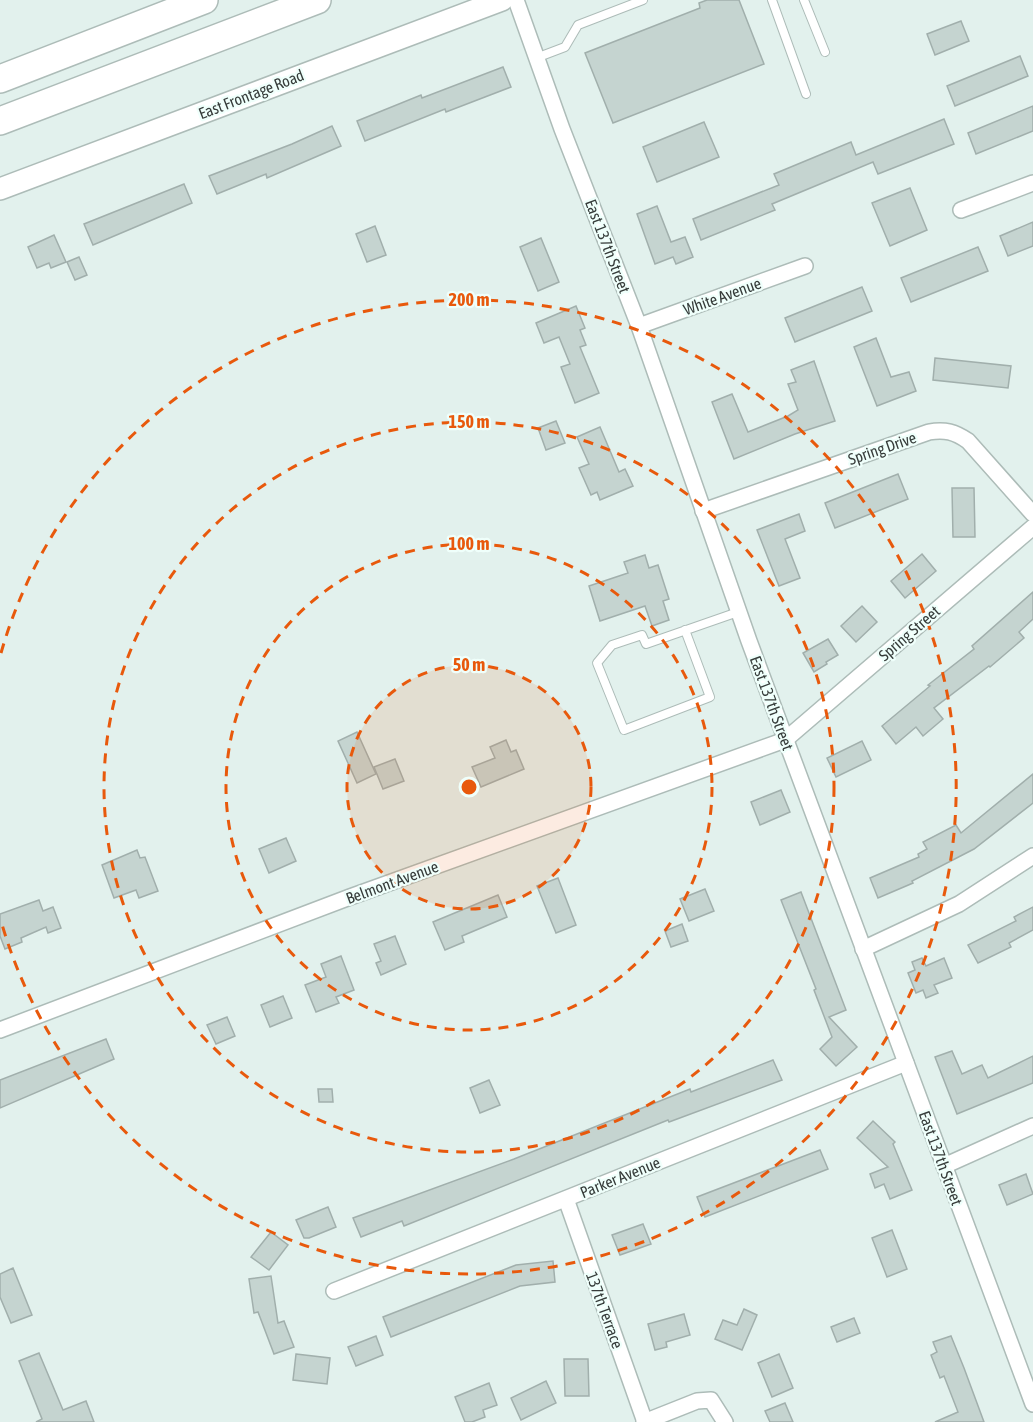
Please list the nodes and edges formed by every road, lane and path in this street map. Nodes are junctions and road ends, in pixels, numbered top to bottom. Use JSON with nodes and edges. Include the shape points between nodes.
{"nodes":[{"id":1,"x":204,"y":0,"type":"edge"},
{"id":2,"x":317,"y":0,"type":"edge"},
{"id":3,"x":502,"y":0,"type":"edge"},
{"id":4,"x":516,"y":0,"type":"edge"},
{"id":5,"x":643,"y":0,"type":"edge"},
{"id":6,"x":772,"y":0,"type":"edge"},
{"id":7,"x":804,"y":0,"type":"edge"},
{"id":8,"x":825,"y":52,"type":"dead end"},
{"id":9,"x":536,"y":58,"type":"junction"},
{"id":10,"x":0,"y":79,"type":"edge"},
{"id":11,"x":806,"y":94,"type":"dead end"},
{"id":12,"x":0,"y":121,"type":"edge"},
{"id":13,"x":1033,"y":183,"type":"edge"},
{"id":14,"x":0,"y":189,"type":"edge"},
{"id":15,"x":962,"y":210,"type":"dead end"},
{"id":16,"x":806,"y":266,"type":"dead end"},
{"id":17,"x":639,"y":326,"type":"junction"},
{"id":18,"x":703,"y":511,"type":"junction"},
{"id":19,"x":1033,"y":514,"type":"edge"},
{"id":20,"x":1033,"y":527,"type":"edge"},
{"id":21,"x":738,"y":612,"type":"junction"},
{"id":22,"x":685,"y":630,"type":"junction"},
{"id":23,"x":785,"y":740,"type":"junction"},
{"id":24,"x":1033,"y":856,"type":"edge"},
{"id":25,"x":863,"y":949,"type":"junction"},
{"id":26,"x":0,"y":1030,"type":"edge"},
{"id":27,"x":906,"y":1063,"type":"junction"},
{"id":28,"x":1033,"y":1126,"type":"edge"},
{"id":29,"x":944,"y":1166,"type":"junction"},
{"id":30,"x":566,"y":1199,"type":"junction"},
{"id":31,"x":334,"y":1291,"type":"dead end"},
{"id":32,"x":1030,"y":1385,"type":"edge"},
{"id":33,"x":1033,"y":1404,"type":"edge"},
{"id":34,"x":644,"y":1422,"type":"edge"},
{"id":35,"x":725,"y":1422,"type":"edge"}],
"edges":[{"from":1,"to":10,"type":"highway"},
{"from":2,"to":12,"type":"highway"},
{"from":3,"to":14,"type":"street","name":"East Frontage Road"},
{"from":4,"to":9,"type":"street","name":"East 137th Street"},
{"from":5,"to":9,"type":"lane","via":[[578,25],[565,48]]},
{"from":6,"to":11,"type":"lane"},
{"from":7,"to":8,"type":"lane"},
{"from":9,"to":17,"type":"street","name":"East 137th Street"},
{"from":13,"to":15,"type":"street"},
{"from":16,"to":17,"type":"street","name":"White Avenue"},
{"from":17,"to":18,"type":"street","name":"East 137th Street"},
{"from":18,"to":19,"type":"street","name":"Spring Drive","via":[[943,430],[968,441]]},
{"from":18,"to":21,"type":"street","name":"East 137th Street"},
{"from":20,"to":23,"type":"street","name":"Spring Street"},
{"from":21,"to":22,"type":"lane"},
{"from":21,"to":23,"type":"street","name":"East 137th Street"},
{"from":22,"to":22,"type":"lane","via":[[646,644],[642,635],[612,645],[597,663],[624,730],[710,697]]},
{"from":23,"to":25,"type":"street","name":"East 137th Street"},
{"from":23,"to":26,"type":"street","name":"Belmont Avenue","via":[[350,897]]},
{"from":24,"to":25,"type":"street","via":[[958,904]]},
{"from":25,"to":27,"type":"street","name":"East 137th Street"},
{"from":27,"to":29,"type":"street","name":"East 137th Street"},
{"from":27,"to":30,"type":"street","name":"Parker Avenue"},
{"from":28,"to":29,"type":"street"},
{"from":29,"to":32,"type":"street","name":"East 137th Street"},
{"from":30,"to":31,"type":"street","name":"Parker Avenue"},
{"from":30,"to":34,"type":"street","name":"137th Terrace"},
{"from":32,"to":33,"type":"street","name":"East 137th Street"},
{"from":34,"to":35,"type":"street","via":[[697,1401],[711,1400]]}]}
